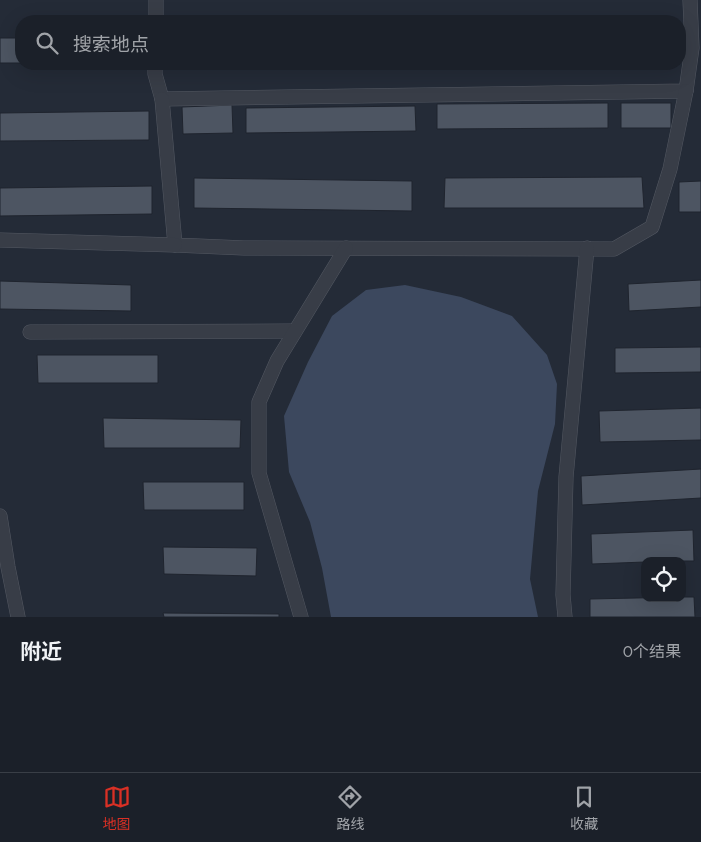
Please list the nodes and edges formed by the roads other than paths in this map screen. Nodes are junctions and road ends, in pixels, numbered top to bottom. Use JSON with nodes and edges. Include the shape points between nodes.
{"nodes":[{"id":1,"x":156,"y":0,"type":"edge"},
{"id":2,"x":690,"y":0,"type":"edge"},
{"id":3,"x":701,"y":12,"type":"edge"},
{"id":4,"x":156,"y":15,"type":"edge"},
{"id":5,"x":701,"y":35,"type":"edge"},
{"id":6,"x":154,"y":70,"type":"edge"},
{"id":7,"x":686,"y":91,"type":"junction"},
{"id":8,"x":162,"y":99,"type":"junction"},
{"id":9,"x":0,"y":240,"type":"edge"},
{"id":10,"x":175,"y":245,"type":"junction"},
{"id":11,"x":346,"y":248,"type":"junction"},
{"id":12,"x":587,"y":248,"type":"junction"},
{"id":13,"x":295,"y":331,"type":"junction"},
{"id":14,"x":30,"y":332,"type":"dead end"},
{"id":15,"x":0,"y":516,"type":"edge"},
{"id":16,"x":18,"y":617,"type":"edge"},
{"id":17,"x":301,"y":617,"type":"edge"},
{"id":18,"x":565,"y":617,"type":"edge"}],
"edges":[{"from":1,"to":4,"type":"street"},
{"from":2,"to":7,"type":"street","via":[[692,48]]},
{"from":3,"to":5,"type":"street"},
{"from":6,"to":8,"type":"street"},
{"from":7,"to":8,"type":"street"},
{"from":7,"to":12,"type":"street","via":[[670,169],[652,227],[614,248]]},
{"from":8,"to":10,"type":"street"},
{"from":9,"to":10,"type":"street"},
{"from":10,"to":11,"type":"street"},
{"from":11,"to":12,"type":"street"},
{"from":11,"to":13,"type":"street"},
{"from":12,"to":18,"type":"street","via":[[566,477]]},
{"from":13,"to":14,"type":"street"},
{"from":13,"to":17,"type":"street","via":[[259,402],[259,473]]},
{"from":15,"to":16,"type":"street"}]}
